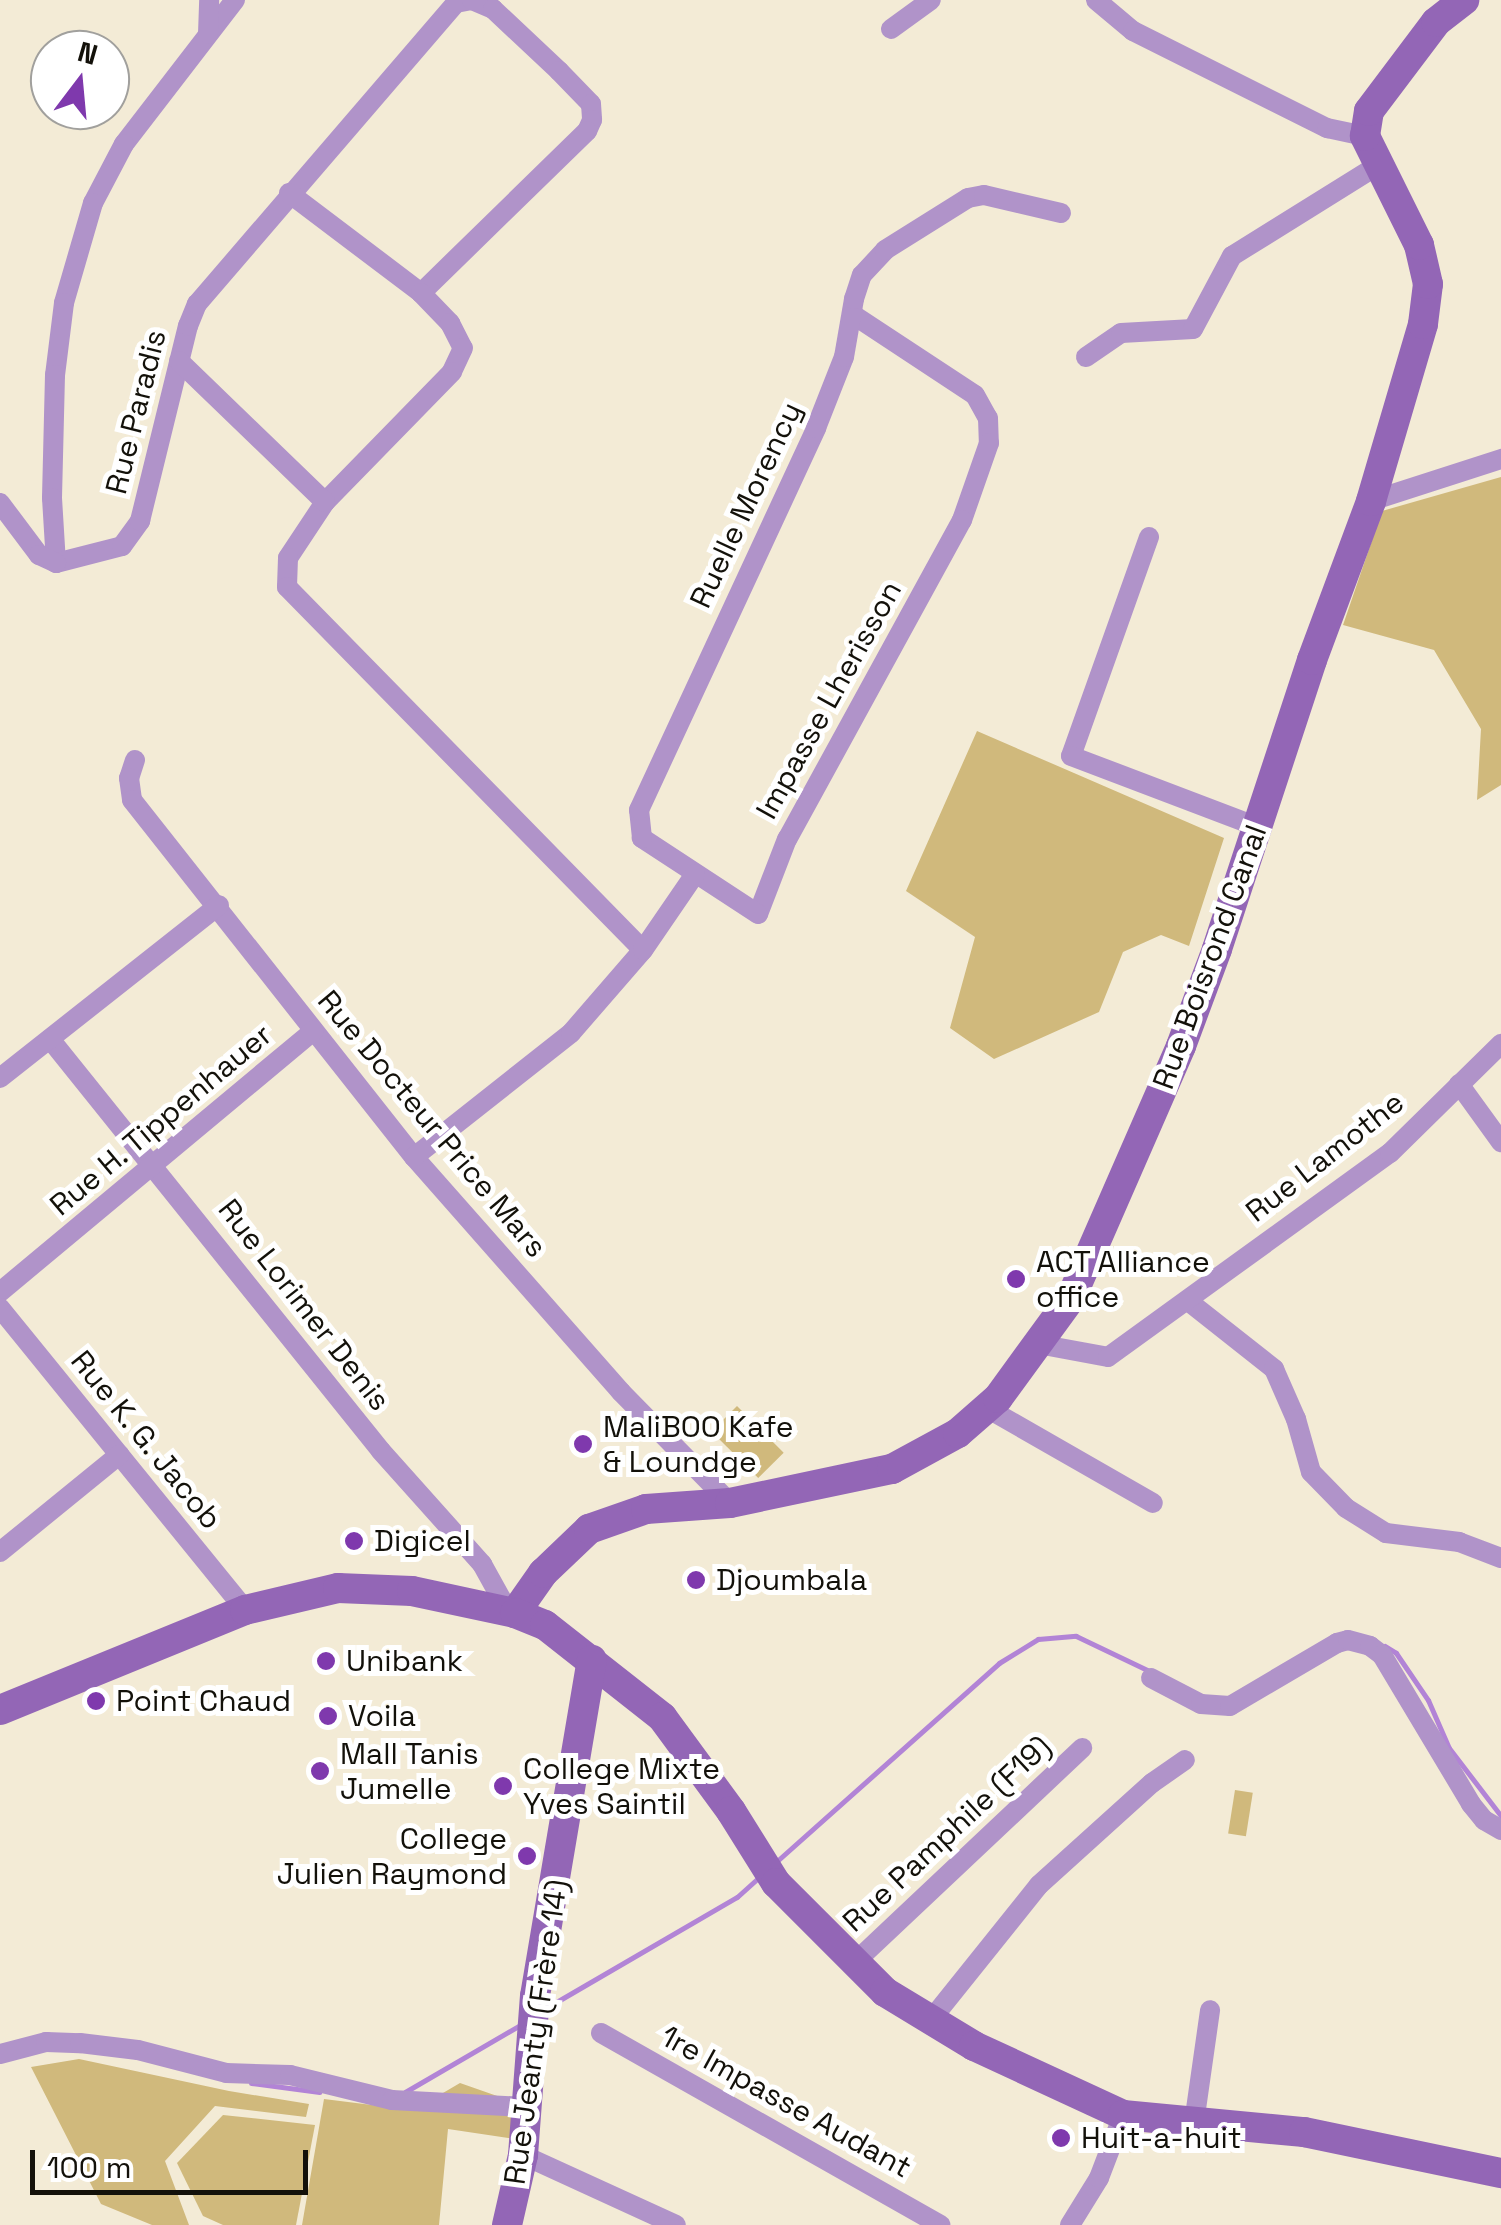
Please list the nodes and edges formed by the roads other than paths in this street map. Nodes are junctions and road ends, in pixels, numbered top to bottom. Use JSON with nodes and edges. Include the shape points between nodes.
{"nodes":[{"id":1,"x":209,"y":0,"type":"edge"},
{"id":2,"x":235,"y":0,"type":"edge"},
{"id":3,"x":931,"y":0,"type":"edge"},
{"id":4,"x":1096,"y":0,"type":"edge"},
{"id":5,"x":1130,"y":0,"type":"edge"},
{"id":6,"x":1464,"y":0,"type":"edge"},
{"id":7,"x":1118,"y":20,"type":"junction"},
{"id":8,"x":891,"y":29,"type":"dead end"},
{"id":9,"x":208,"y":34,"type":"junction"},
{"id":10,"x":1365,"y":136,"type":"junction"},
{"id":11,"x":1380,"y":164,"type":"junction"},
{"id":12,"x":289,"y":193,"type":"junction"},
{"id":13,"x":1061,"y":214,"type":"dead end"},
{"id":14,"x":421,"y":293,"type":"junction"},
{"id":15,"x":852,"y":314,"type":"junction"},
{"id":16,"x":1086,"y":357,"type":"dead end"},
{"id":17,"x":180,"y":361,"type":"junction"},
{"id":18,"x":1501,"y":459,"type":"edge"},
{"id":19,"x":1371,"y":500,"type":"junction"},
{"id":20,"x":325,"y":502,"type":"junction"},
{"id":21,"x":0,"y":503,"type":"edge"},
{"id":22,"x":1149,"y":537,"type":"dead end"},
{"id":23,"x":56,"y":562,"type":"junction"},
{"id":24,"x":135,"y":760,"type":"dead end"},
{"id":25,"x":1258,"y":827,"type":"junction"},
{"id":26,"x":695,"y":874,"type":"junction"},
{"id":27,"x":219,"y":905,"type":"junction"},
{"id":28,"x":758,"y":914,"type":"joint"},
{"id":29,"x":643,"y":950,"type":"junction"},
{"id":30,"x":313,"y":1031,"type":"junction"},
{"id":31,"x":50,"y":1039,"type":"junction"},
{"id":32,"x":1501,"y":1044,"type":"edge"},
{"id":33,"x":0,"y":1078,"type":"edge"},
{"id":34,"x":1459,"y":1084,"type":"junction"},
{"id":35,"x":1501,"y":1142,"type":"edge"},
{"id":36,"x":414,"y":1158,"type":"junction"},
{"id":37,"x":156,"y":1166,"type":"junction"},
{"id":38,"x":0,"y":1292,"type":"edge"},
{"id":39,"x":1188,"y":1301,"type":"junction"},
{"id":40,"x":0,"y":1308,"type":"edge"},
{"id":41,"x":1038,"y":1344,"type":"junction"},
{"id":42,"x":987,"y":1408,"type":"junction"},
{"id":43,"x":120,"y":1455,"type":"junction"},
{"id":44,"x":1153,"y":1503,"type":"dead end"},
{"id":45,"x":730,"y":1504,"type":"junction"},
{"id":46,"x":0,"y":1552,"type":"edge"},
{"id":47,"x":1501,"y":1558,"type":"edge"},
{"id":48,"x":245,"y":1610,"type":"junction"},
{"id":49,"x":512,"y":1612,"type":"junction"},
{"id":50,"x":592,"y":1660,"type":"junction"},
{"id":51,"x":1151,"y":1678,"type":"dead end"},
{"id":52,"x":0,"y":1710,"type":"edge"},
{"id":53,"x":1082,"y":1748,"type":"dead end"},
{"id":54,"x":1185,"y":1760,"type":"dead end"},
{"id":55,"x":1501,"y":1830,"type":"edge"},
{"id":56,"x":853,"y":1964,"type":"junction"},
{"id":57,"x":1210,"y":2010,"type":"dead end"},
{"id":58,"x":930,"y":2021,"type":"junction"},
{"id":59,"x":602,"y":2033,"type":"dead end"},
{"id":60,"x":0,"y":2054,"type":"edge"},
{"id":61,"x":526,"y":2106,"type":"junction"},
{"id":62,"x":1123,"y":2116,"type":"junction"},
{"id":63,"x":1194,"y":2123,"type":"junction"},
{"id":64,"x":523,"y":2156,"type":"junction"},
{"id":65,"x":1501,"y":2173,"type":"edge"},
{"id":66,"x":934,"y":2223,"type":"edge"},
{"id":67,"x":506,"y":2225,"type":"edge"},
{"id":68,"x":676,"y":2225,"type":"edge"},
{"id":69,"x":1070,"y":2225,"type":"edge"}],
"edges":[{"from":1,"to":9,"type":"street"},
{"from":2,"to":9,"type":"street"},
{"from":3,"to":8,"type":"street"},
{"from":4,"to":7,"type":"street"},
{"from":5,"to":7,"type":"street"},
{"from":6,"to":10,"type":"street","via":[[1400,64],[1369,111]]},
{"from":7,"to":10,"type":"street","via":[[1326,128]]},
{"from":9,"to":23,"type":"street","via":[[124,144],[93,204],[64,302],[53,436]]},
{"from":10,"to":11,"type":"street","name":"Rue Boisrond Canal"},
{"from":11,"to":16,"type":"street","via":[[1232,256],[1194,329],[1121,334]]},
{"from":11,"to":19,"type":"street","name":"Rue Boisrond Canal","via":[[1418,245],[1428,284],[1423,324]]},
{"from":12,"to":14,"type":"street"},
{"from":12,"to":14,"type":"street","name":"Rue Paradis","via":[[456,3],[472,0],[493,9],[591,104],[592,120]]},
{"from":12,"to":17,"type":"street","name":"Rue Paradis","via":[[197,304]]},
{"from":13,"to":15,"type":"street","name":"Ruelle Morency","via":[[984,195],[968,198],[872,262]]},
{"from":14,"to":20,"type":"street","via":[[460,338],[461,358]]},
{"from":15,"to":26,"type":"street","name":"Ruelle Morency","via":[[844,357],[816,428],[640,810],[642,838]]},
{"from":15,"to":28,"type":"street","name":"Impasse Lherisson","via":[[961,383],[984,407],[989,444],[962,520],[786,840]]},
{"from":17,"to":20,"type":"street"},
{"from":17,"to":23,"type":"street","name":"Rue Paradis","via":[[140,521],[122,546]]},
{"from":18,"to":19,"type":"street"},
{"from":19,"to":25,"type":"street","name":"Rue Boisrond Canal"},
{"from":20,"to":29,"type":"street","via":[[288,558],[287,587]]},
{"from":21,"to":23,"type":"street","via":[[39,555]]},
{"from":22,"to":25,"type":"street","via":[[1071,756]]},
{"from":24,"to":27,"type":"street","name":"Rue Docteur Price Mars","via":[[132,800]]},
{"from":25,"to":41,"type":"street","name":"Rue Boisrond Canal","via":[[1182,1046],[1094,1254]]},
{"from":26,"to":28,"type":"street","name":"Ruelle Morency"},
{"from":26,"to":29,"type":"street"},
{"from":27,"to":30,"type":"street","name":"Rue Docteur Price Mars"},
{"from":27,"to":31,"type":"street"},
{"from":29,"to":36,"type":"street","via":[[571,1033]]},
{"from":30,"to":36,"type":"street","name":"Rue Docteur Price Mars"},
{"from":30,"to":37,"type":"street","name":"Rue H. Tippenhauer"},
{"from":31,"to":33,"type":"street"},
{"from":31,"to":37,"type":"street","name":"Rue Lorimer Denis"},
{"from":32,"to":34,"type":"street","name":"Rue Lamothe"},
{"from":34,"to":35,"type":"street"},
{"from":34,"to":39,"type":"street","name":"Rue Lamothe","via":[[1390,1152]]},
{"from":36,"to":45,"type":"street","name":"Rue Docteur Price Mars","via":[[620,1392]]},
{"from":37,"to":38,"type":"street","name":"Rue H. Tippenhauer"},
{"from":37,"to":49,"type":"street","name":"Rue Lorimer Denis","via":[[381,1451],[482,1564]]},
{"from":39,"to":41,"type":"street","name":"Rue Lamothe","via":[[1108,1357]]},
{"from":39,"to":47,"type":"street","via":[[1274,1369],[1311,1472],[1346,1508],[1386,1533],[1460,1542]]},
{"from":40,"to":43,"type":"street","name":"Rue K. G. Jacob"},
{"from":41,"to":42,"type":"street","name":"Rue Boisrond Canal"},
{"from":42,"to":44,"type":"street"},
{"from":42,"to":45,"type":"street","name":"Rue Boisrond Canal","via":[[958,1433],[892,1468]]},
{"from":43,"to":46,"type":"street"},
{"from":43,"to":48,"type":"street","name":"Rue K. G. Jacob"},
{"from":45,"to":49,"type":"street","name":"Rue Boisrond Canal","via":[[646,1509],[590,1529]]},
{"from":48,"to":49,"type":"street","via":[[338,1588],[412,1591]]},
{"from":48,"to":52,"type":"street"},
{"from":49,"to":50,"type":"street","via":[[545,1624]]},
{"from":50,"to":56,"type":"street","via":[[662,1717],[776,1883]]},
{"from":50,"to":61,"type":"street","name":"Rue Jeanty (Frère 14)","via":[[535,1996]]},
{"from":51,"to":55,"type":"street","via":[[1202,1704],[1230,1706],[1337,1643],[1370,1646],[1382,1655],[1471,1804]]},
{"from":53,"to":56,"type":"street","name":"Rue Pamphile (F19)"},
{"from":54,"to":58,"type":"street","via":[[1038,1886]]},
{"from":56,"to":58,"type":"street"},
{"from":57,"to":63,"type":"street"},
{"from":58,"to":62,"type":"street","via":[[1020,2071]]},
{"from":59,"to":66,"type":"street","name":"1re Impasse Audant"},
{"from":60,"to":61,"type":"street","via":[[46,2042],[80,2044],[138,2050],[226,2073],[290,2075],[392,2100]]},
{"from":61,"to":64,"type":"street","name":"Rue Jeanty (Frère 14)"},
{"from":62,"to":63,"type":"street"},
{"from":62,"to":69,"type":"street","via":[[1099,2178]]},
{"from":63,"to":65,"type":"street","via":[[1304,2132]]},
{"from":64,"to":67,"type":"street","name":"Rue Jeanty (Frère 14)"},
{"from":64,"to":68,"type":"street"}]}
